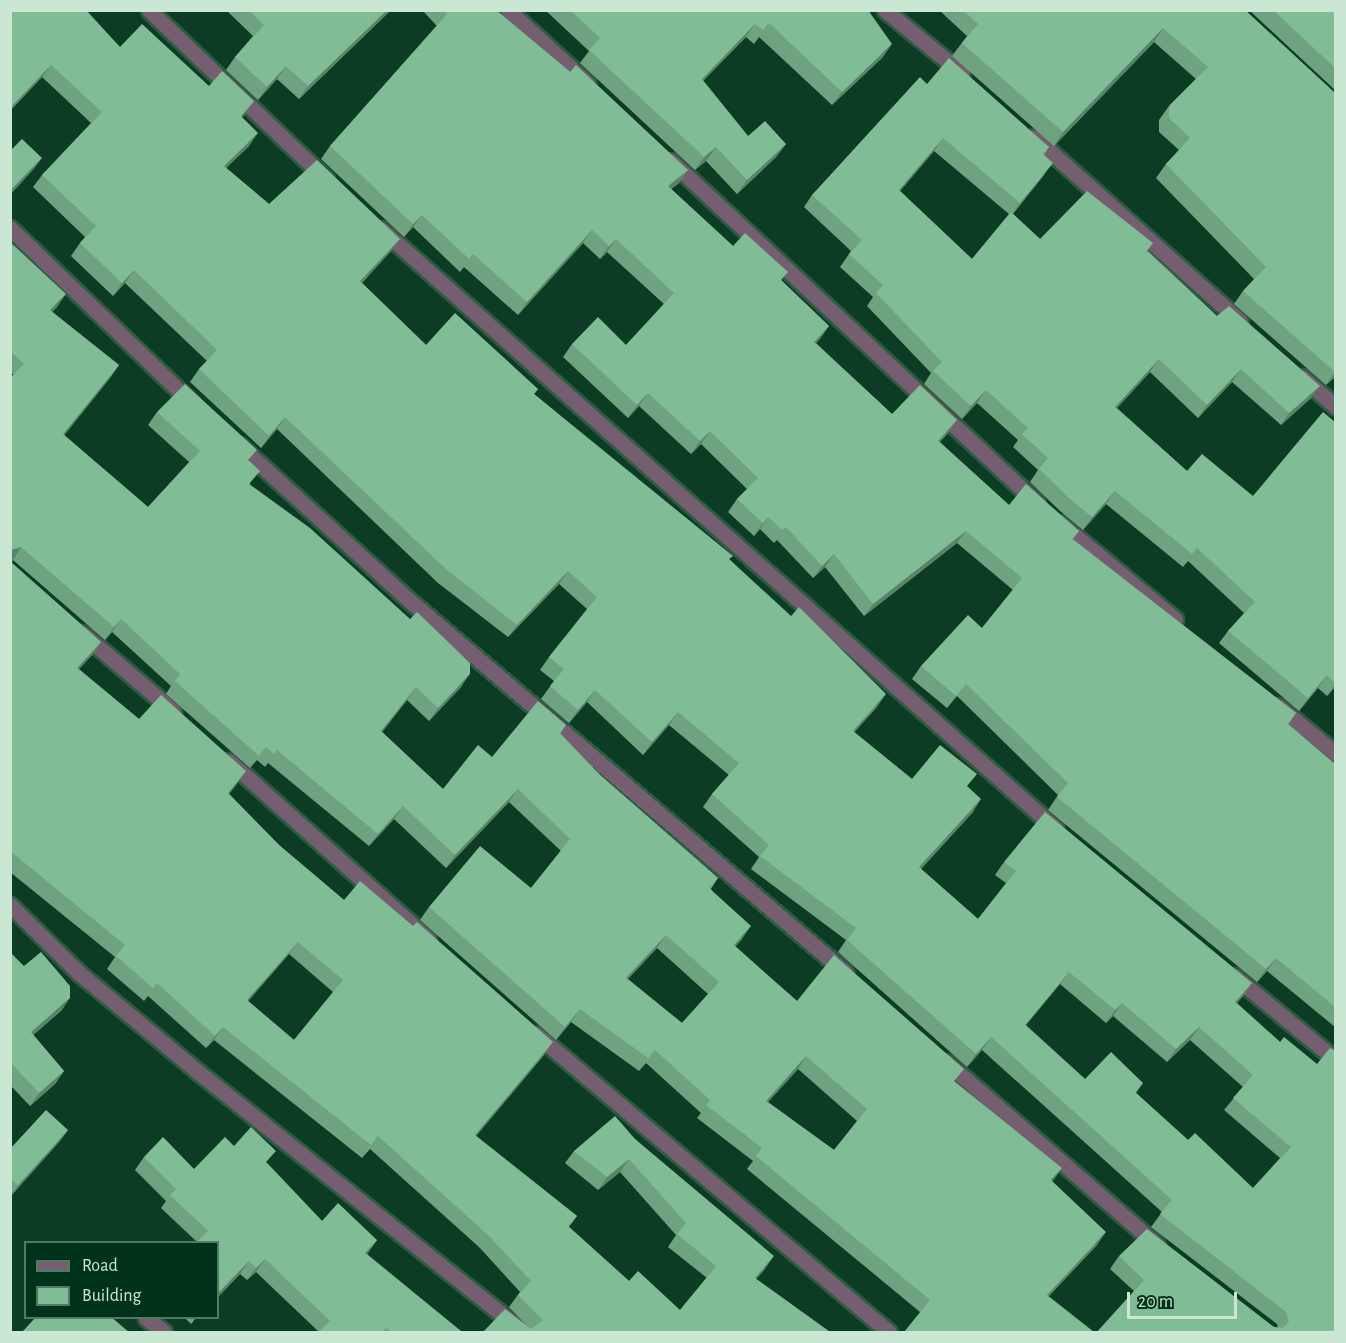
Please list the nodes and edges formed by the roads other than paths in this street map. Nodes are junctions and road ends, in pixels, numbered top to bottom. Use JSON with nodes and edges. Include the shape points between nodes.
{"nodes":[{"id":1,"x":149,"y":10,"type":"edge"},
{"id":2,"x":508,"y":10,"type":"edge"},
{"id":3,"x":885,"y":10,"type":"edge"},
{"id":4,"x":973,"y":83,"type":"edge"},
{"id":5,"x":602,"y":97,"type":"edge"},
{"id":6,"x":1017,"y":122,"type":"edge"},
{"id":7,"x":661,"y":152,"type":"edge"},
{"id":8,"x":337,"y":189,"type":"edge"},
{"id":9,"x":370,"y":220,"type":"edge"},
{"id":10,"x":10,"y":228,"type":"edge"},
{"id":11,"x":1256,"y":335,"type":"edge"},
{"id":12,"x":1291,"y":367,"type":"edge"},
{"id":13,"x":1335,"y":407,"type":"edge"},
{"id":14,"x":208,"y":417,"type":"edge"},
{"id":15,"x":226,"y":433,"type":"edge"},
{"id":16,"x":68,"y":620,"type":"edge"},
{"id":17,"x":1190,"y":632,"type":"edge"},
{"id":18,"x":1263,"y":693,"type":"edge"},
{"id":19,"x":187,"y":724,"type":"edge"},
{"id":20,"x":213,"y":748,"type":"edge"},
{"id":21,"x":1335,"y":754,"type":"edge"},
{"id":22,"x":1071,"y":841,"type":"edge"},
{"id":23,"x":10,"y":905,"type":"edge"},
{"id":24,"x":437,"y":947,"type":"edge"},
{"id":25,"x":1217,"y":962,"type":"edge"},
{"id":26,"x":854,"y":981,"type":"edge"},
{"id":27,"x":526,"y":1026,"type":"edge"},
{"id":28,"x":935,"y":1052,"type":"edge"},
{"id":29,"x":1335,"y":1060,"type":"edge"},
{"id":30,"x":1169,"y":1254,"type":"edge"},
{"id":31,"x":148,"y":1319,"type":"edge"},
{"id":32,"x":164,"y":1332,"type":"edge"},
{"id":33,"x":524,"y":1332,"type":"edge"},
{"id":34,"x":889,"y":1332,"type":"edge"}],
"edges":[{"from":1,"to":8,"type":"street"},
{"from":2,"to":5,"type":"street"},
{"from":3,"to":4,"type":"street"},
{"from":6,"to":11,"type":"street"},
{"from":7,"to":17,"type":"street","via":[[1053,517]]},
{"from":9,"to":22,"type":"street"},
{"from":10,"to":14,"type":"street"},
{"from":12,"to":13,"type":"street"},
{"from":15,"to":26,"type":"street","via":[[428,617]]},
{"from":16,"to":19,"type":"street"},
{"from":18,"to":21,"type":"street"},
{"from":20,"to":24,"type":"street"},
{"from":23,"to":33,"type":"street","via":[[79,973]]},
{"from":25,"to":29,"type":"street"},
{"from":27,"to":34,"type":"street"},
{"from":28,"to":30,"type":"street"},
{"from":31,"to":32,"type":"street"}]}
